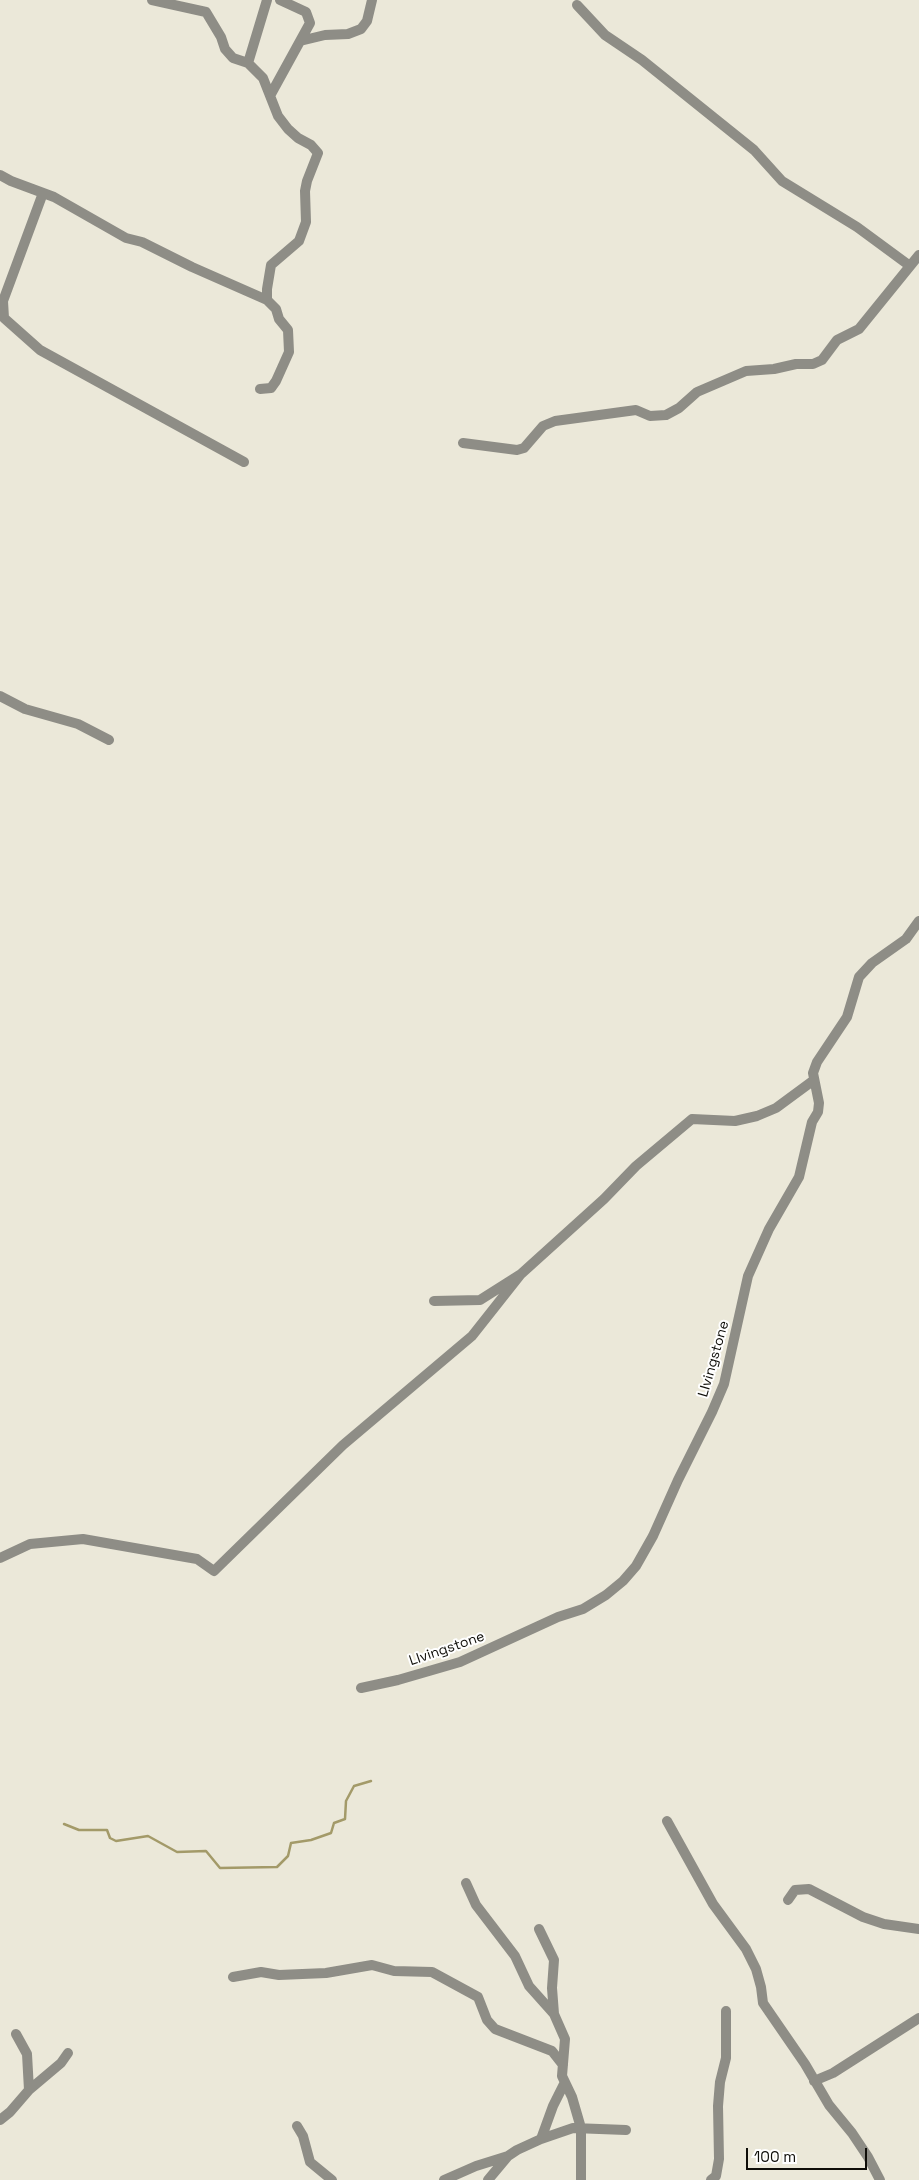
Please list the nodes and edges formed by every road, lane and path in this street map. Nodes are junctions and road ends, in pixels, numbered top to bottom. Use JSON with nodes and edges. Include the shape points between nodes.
{"nodes":[{"id":1,"x":152,"y":0,"type":"edge"},
{"id":2,"x":267,"y":0,"type":"edge"},
{"id":3,"x":280,"y":0,"type":"edge"},
{"id":4,"x":372,"y":0,"type":"edge"},
{"id":5,"x":577,"y":5,"type":"dead end"},
{"id":6,"x":300,"y":41,"type":"junction"},
{"id":7,"x":248,"y":63,"type":"junction"},
{"id":8,"x":271,"y":94,"type":"junction"},
{"id":9,"x":0,"y":175,"type":"edge"},
{"id":10,"x":43,"y":192,"type":"junction"},
{"id":11,"x":919,"y":254,"type":"edge"},
{"id":12,"x":910,"y":266,"type":"junction"},
{"id":13,"x":267,"y":300,"type":"junction"},
{"id":14,"x":260,"y":389,"type":"dead end"},
{"id":15,"x":463,"y":443,"type":"dead end"},
{"id":16,"x":244,"y":462,"type":"dead end"},
{"id":17,"x":0,"y":696,"type":"edge"},
{"id":18,"x":109,"y":740,"type":"dead end"},
{"id":19,"x":919,"y":921,"type":"edge"},
{"id":20,"x":814,"y":1080,"type":"junction"},
{"id":21,"x":521,"y":1274,"type":"junction"},
{"id":22,"x":434,"y":1301,"type":"dead end"},
{"id":23,"x":0,"y":1558,"type":"edge"},
{"id":24,"x":361,"y":1688,"type":"dead end"},
{"id":25,"x":667,"y":1821,"type":"dead end"},
{"id":26,"x":466,"y":1883,"type":"dead end"},
{"id":27,"x":788,"y":1900,"type":"dead end"},
{"id":28,"x":539,"y":1929,"type":"dead end"},
{"id":29,"x":919,"y":1930,"type":"edge"},
{"id":30,"x":233,"y":1977,"type":"dead end"},
{"id":31,"x":726,"y":2011,"type":"dead end"},
{"id":32,"x":554,"y":2014,"type":"junction"},
{"id":33,"x":919,"y":2018,"type":"edge"},
{"id":34,"x":16,"y":2034,"type":"dead end"},
{"id":35,"x":68,"y":2053,"type":"dead end"},
{"id":36,"x":563,"y":2065,"type":"junction"},
{"id":37,"x":814,"y":2082,"type":"junction"},
{"id":38,"x":564,"y":2084,"type":"junction"},
{"id":39,"x":29,"y":2090,"type":"junction"},
{"id":40,"x":0,"y":2120,"type":"edge"},
{"id":41,"x":297,"y":2126,"type":"dead end"},
{"id":42,"x":581,"y":2128,"type":"junction"},
{"id":43,"x":626,"y":2130,"type":"dead end"},
{"id":44,"x":541,"y":2139,"type":"junction"},
{"id":45,"x":508,"y":2156,"type":"junction"},
{"id":46,"x":332,"y":2180,"type":"edge"},
{"id":47,"x":444,"y":2180,"type":"edge"},
{"id":48,"x":488,"y":2180,"type":"edge"},
{"id":49,"x":580,"y":2180,"type":"edge"},
{"id":50,"x":711,"y":2180,"type":"edge"},
{"id":51,"x":880,"y":2180,"type":"edge"}],
"edges":[{"from":1,"to":7,"type":"street","via":[[206,12],[225,49],[233,58]]},
{"from":2,"to":7,"type":"street"},
{"from":3,"to":6,"type":"street","via":[[310,17]]},
{"from":4,"to":6,"type":"street","via":[[367,21],[361,29]]},
{"from":5,"to":12,"type":"street","via":[[605,35],[642,60],[754,150],[782,181],[857,227]]},
{"from":6,"to":8,"type":"street"},
{"from":7,"to":8,"type":"street","via":[[263,78]]},
{"from":8,"to":13,"type":"street","via":[[278,116],[298,138],[318,153],[305,191],[306,222],[299,241],[271,265]]},
{"from":9,"to":10,"type":"street"},
{"from":10,"to":13,"type":"street","via":[[126,238],[142,242]]},
{"from":10,"to":16,"type":"street","via":[[3,301],[4,318],[40,350]]},
{"from":11,"to":12,"type":"street"},
{"from":12,"to":15,"type":"street","via":[[860,329],[837,340],[822,360],[813,364],[746,371],[697,392],[666,415],[650,416],[636,410],[555,421],[543,426],[524,448],[516,450]]},
{"from":13,"to":14,"type":"street","via":[[288,330],[289,352],[276,381],[270,388]]},
{"from":17,"to":18,"type":"street","via":[[25,709],[78,724]]},
{"from":19,"to":20,"type":"street","name":"LIvingstone","via":[[906,939],[872,963],[859,977],[851,1008],[817,1062]]},
{"from":20,"to":21,"type":"street","via":[[776,1108],[757,1116],[735,1121],[692,1119],[636,1166]]},
{"from":20,"to":24,"type":"street","name":"LIvingstone","via":[[818,1112],[810,1130],[803,1166],[748,1276],[724,1384],[636,1566],[612,1591],[583,1609],[558,1617],[460,1662]]},
{"from":21,"to":22,"type":"street","via":[[480,1300]]},
{"from":21,"to":23,"type":"street","via":[[472,1336],[343,1445],[214,1571],[197,1559],[83,1539],[30,1544]]},
{"from":25,"to":37,"type":"street","via":[[713,1904],[746,1949],[756,1969],[764,2003]]},
{"from":26,"to":32,"type":"street","via":[[476,1905],[515,1956],[529,1986]]},
{"from":27,"to":29,"type":"street","via":[[795,1890],[809,1889],[862,1917]]},
{"from":28,"to":32,"type":"street","via":[[554,1960]]},
{"from":30,"to":36,"type":"street","via":[[261,1972],[279,1975],[326,1973],[372,1966],[394,1971],[432,1972],[478,1997],[487,2020],[495,2029],[552,2051]]},
{"from":31,"to":50,"type":"street","via":[[726,2058],[718,2106],[719,2159],[716,2176]]},
{"from":32,"to":36,"type":"street","via":[[565,2039]]},
{"from":33,"to":37,"type":"street"},
{"from":34,"to":39,"type":"street","via":[[27,2054]]},
{"from":35,"to":39,"type":"street"},
{"from":36,"to":38,"type":"street"},
{"from":37,"to":51,"type":"street","via":[[852,2133]]},
{"from":38,"to":42,"type":"street","via":[[572,2097]]},
{"from":38,"to":44,"type":"street"},
{"from":39,"to":40,"type":"street"},
{"from":41,"to":46,"type":"street","via":[[310,2162]]},
{"from":42,"to":43,"type":"street"},
{"from":42,"to":44,"type":"street"},
{"from":42,"to":49,"type":"street"},
{"from":44,"to":45,"type":"street"},
{"from":45,"to":47,"type":"street"},
{"from":45,"to":48,"type":"street"}]}
